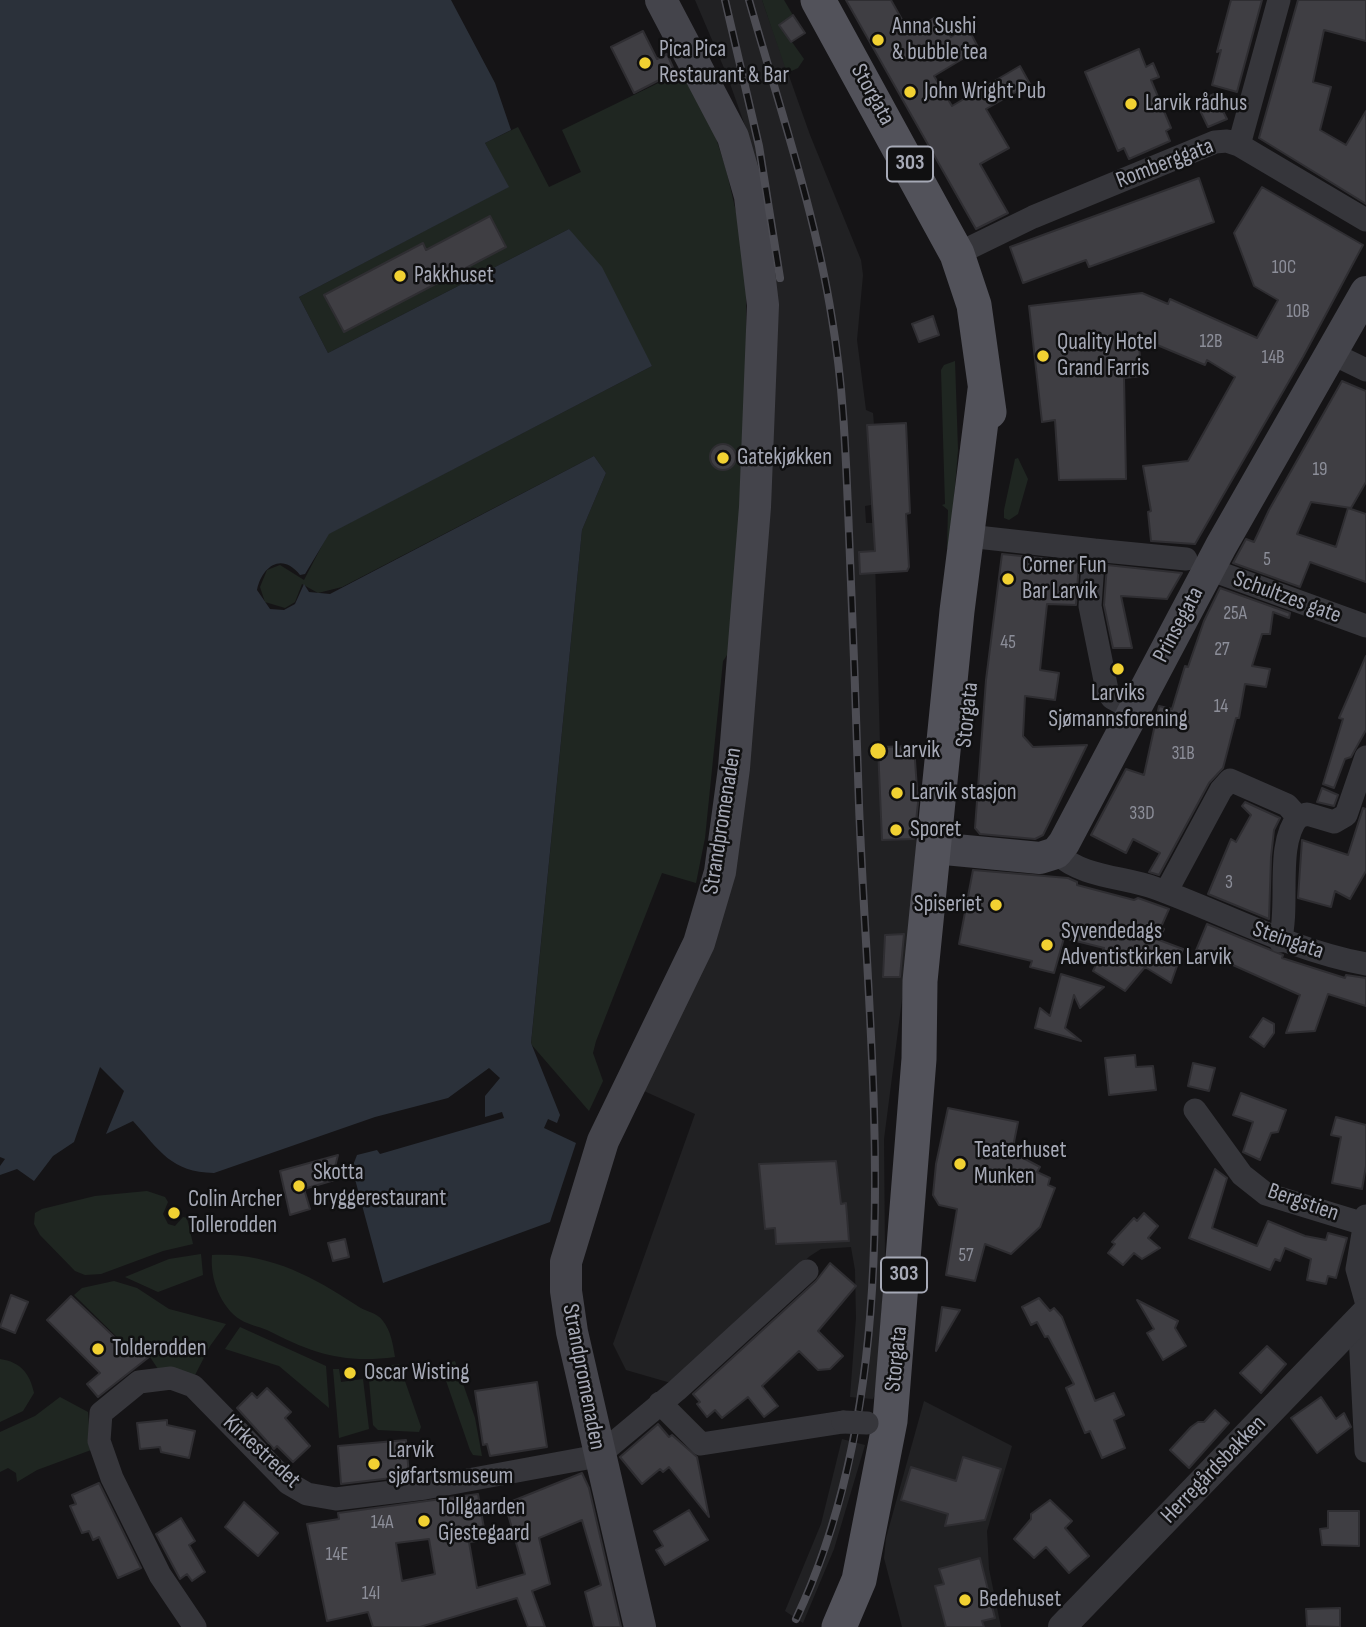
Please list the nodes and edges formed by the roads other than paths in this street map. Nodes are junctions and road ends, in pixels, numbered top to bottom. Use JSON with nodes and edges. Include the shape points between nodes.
{"nodes":[{"id":1,"x":661,"y":0,"type":"edge"},
{"id":2,"x":818,"y":0,"type":"edge"},
{"id":3,"x":1279,"y":0,"type":"edge"},
{"id":4,"x":1239,"y":145,"type":"junction"},
{"id":5,"x":1366,"y":220,"type":"edge"},
{"id":6,"x":957,"y":254,"type":"junction"},
{"id":7,"x":1366,"y":292,"type":"edge"},
{"id":8,"x":1331,"y":353,"type":"junction"},
{"id":9,"x":1366,"y":370,"type":"edge"},
{"id":10,"x":977,"y":537,"type":"junction"},
{"id":11,"x":1094,"y":550,"type":"junction"},
{"id":12,"x":1197,"y":564,"type":"junction"},
{"id":13,"x":1366,"y":626,"type":"edge"},
{"id":14,"x":1134,"y":710,"type":"junction"},
{"id":15,"x":1366,"y":757,"type":"edge"},
{"id":16,"x":1298,"y":817,"type":"junction"},
{"id":17,"x":944,"y":849,"type":"junction"},
{"id":18,"x":1056,"y":853,"type":"junction"},
{"id":19,"x":1166,"y":892,"type":"junction"},
{"id":20,"x":1280,"y":941,"type":"junction"},
{"id":21,"x":1366,"y":964,"type":"edge"},
{"id":22,"x":1195,"y":1110,"type":"dead end"},
{"id":23,"x":1365,"y":1220,"type":"edge"},
{"id":24,"x":807,"y":1271,"type":"dead end"},
{"id":25,"x":1363,"y":1311,"type":"edge"},
{"id":26,"x":660,"y":1403,"type":"junction"},
{"id":27,"x":1365,"y":1411,"type":"edge"},
{"id":28,"x":871,"y":1424,"type":"dead end"},
{"id":29,"x":1366,"y":1451,"type":"edge"},
{"id":30,"x":598,"y":1456,"type":"junction"},
{"id":31,"x":873,"y":1511,"type":"junction"},
{"id":32,"x":195,"y":1627,"type":"edge"},
{"id":33,"x":640,"y":1627,"type":"edge"},
{"id":34,"x":822,"y":1627,"type":"edge"},
{"id":35,"x":839,"y":1627,"type":"edge"},
{"id":36,"x":1062,"y":1627,"type":"edge"}],
"edges":[{"from":1,"to":30,"type":"main road","name":"Strandpromenaden","via":[[733,137],[750,196],[763,305],[755,507],[734,768],[720,872],[699,943],[603,1140],[566,1262],[572,1332]]},
{"from":2,"to":6,"type":"main road","name":"Storgata","number":"303"},
{"from":3,"to":4,"type":"street"},
{"from":4,"to":5,"type":"street","name":"Romberggata"},
{"from":4,"to":6,"type":"street","name":"Romberggata","via":[[1215,142],[1032,217]]},
{"from":6,"to":10,"type":"main road","name":"Storgata","number":"303","via":[[974,305],[990,419],[990,453]]},
{"from":7,"to":8,"type":"main road","name":"Prinsegata"},
{"from":8,"to":9,"type":"street"},
{"from":8,"to":12,"type":"main road","name":"Prinsegata"},
{"from":10,"to":11,"type":"street","name":"Schultzes gate"},
{"from":10,"to":17,"type":"main road","name":"Storgata","number":"303"},
{"from":11,"to":12,"type":"street","name":"Schultzes gate"},
{"from":11,"to":14,"type":"street","via":[[1090,606],[1107,690]]},
{"from":12,"to":13,"type":"street","name":"Schultzes gate"},
{"from":12,"to":14,"type":"main road","name":"Prinsegata"},
{"from":14,"to":18,"type":"main road","name":"Prinsegata"},
{"from":15,"to":16,"type":"street","via":[[1346,815],[1334,822],[1307,814]]},
{"from":16,"to":19,"type":"street","via":[[1287,805],[1230,780]]},
{"from":16,"to":20,"type":"street","via":[[1290,829],[1286,851],[1286,912]]},
{"from":17,"to":18,"type":"main road","via":[[1040,858]]},
{"from":17,"to":31,"type":"main road","name":"Storgata","number":"303","via":[[921,1038],[891,1421]]},
{"from":18,"to":19,"type":"street","name":"Steingata","via":[[1070,865]]},
{"from":19,"to":20,"type":"street","name":"Steingata"},
{"from":20,"to":21,"type":"street","name":"Steingata"},
{"from":22,"to":23,"type":"street","name":"Bergstien","via":[[1242,1175],[1266,1194]]},
{"from":23,"to":25,"type":"street","via":[[1357,1269]]},
{"from":24,"to":26,"type":"street"},
{"from":25,"to":27,"type":"street"},
{"from":25,"to":36,"type":"street","name":"Herregårdsbakken"},
{"from":26,"to":28,"type":"street","bridge":true,"via":[[701,1444],[843,1422]]},
{"from":26,"to":30,"type":"street"},
{"from":27,"to":29,"type":"street"},
{"from":30,"to":32,"type":"street","name":"Kirkestredet","via":[[336,1499],[307,1494],[288,1483],[193,1386],[171,1378],[139,1382],[101,1413],[99,1441],[160,1575]]},
{"from":30,"to":33,"type":"main road","name":"Strandpromenaden"},
{"from":31,"to":34,"type":"main road","name":"Storgata","number":"303"},
{"from":31,"to":35,"type":"main road","name":"Storgata","number":"303","via":[[859,1580]]}]}
